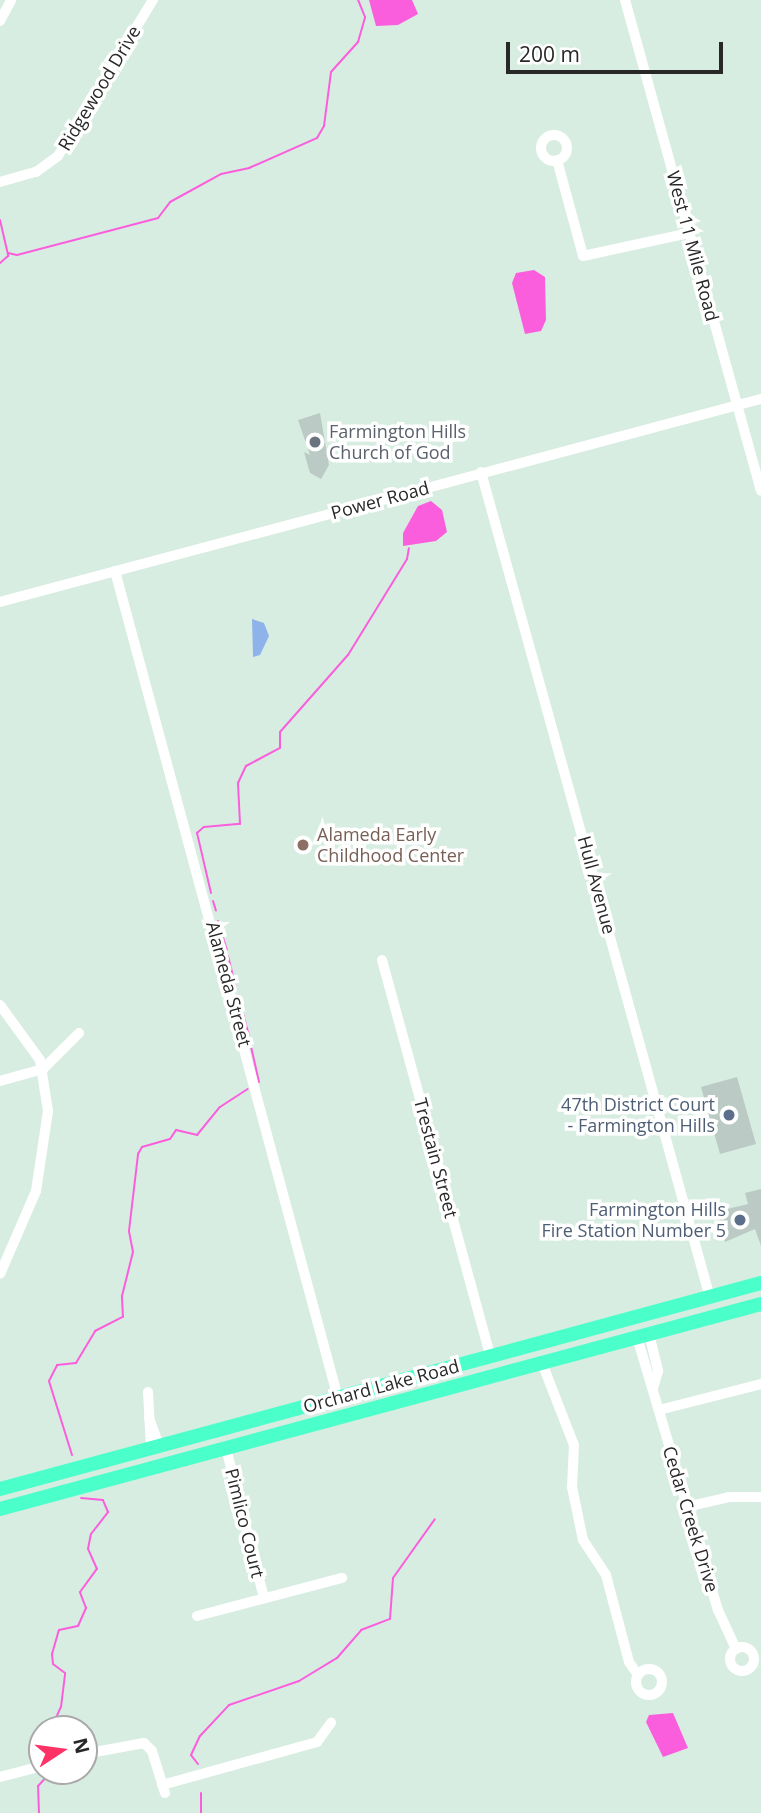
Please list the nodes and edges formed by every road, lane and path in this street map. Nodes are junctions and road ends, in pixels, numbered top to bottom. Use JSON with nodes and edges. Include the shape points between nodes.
{"nodes":[{"id":1,"x":11,"y":0,"type":"edge"},
{"id":2,"x":153,"y":0,"type":"edge"},
{"id":3,"x":625,"y":0,"type":"edge"},
{"id":4,"x":0,"y":21,"type":"edge"},
{"id":5,"x":557,"y":160,"type":"dead end"},
{"id":6,"x":0,"y":182,"type":"edge"},
{"id":7,"x":689,"y":233,"type":"junction"},
{"id":8,"x":761,"y":399,"type":"edge"},
{"id":9,"x":737,"y":404,"type":"junction"},
{"id":10,"x":481,"y":472,"type":"junction"},
{"id":11,"x":761,"y":491,"type":"edge"},
{"id":12,"x":115,"y":571,"type":"junction"},
{"id":13,"x":0,"y":602,"type":"edge"},
{"id":14,"x":382,"y":960,"type":"dead end"},
{"id":15,"x":0,"y":1005,"type":"edge"},
{"id":16,"x":79,"y":1033,"type":"dead end"},
{"id":17,"x":43,"y":1069,"type":"junction"},
{"id":18,"x":0,"y":1082,"type":"edge"},
{"id":19,"x":0,"y":1274,"type":"edge"},
{"id":20,"x":759,"y":1283,"type":"edge"},
{"id":21,"x":710,"y":1298,"type":"junction"},
{"id":22,"x":761,"y":1303,"type":"edge"},
{"id":23,"x":639,"y":1336,"type":"junction"},
{"id":24,"x":546,"y":1341,"type":"junction"},
{"id":25,"x":490,"y":1356,"type":"junction"},
{"id":26,"x":542,"y":1363,"type":"junction"},
{"id":27,"x":445,"y":1369,"type":"junction"},
{"id":28,"x":761,"y":1384,"type":"edge"},
{"id":29,"x":148,"y":1392,"type":"dead end"},
{"id":30,"x":338,"y":1398,"type":"junction"},
{"id":31,"x":659,"y":1410,"type":"junction"},
{"id":32,"x":363,"y":1411,"type":"junction"},
{"id":33,"x":274,"y":1414,"type":"junction"},
{"id":34,"x":266,"y":1437,"type":"junction"},
{"id":35,"x":155,"y":1447,"type":"junction"},
{"id":36,"x":226,"y":1448,"type":"junction"},
{"id":37,"x":98,"y":1462,"type":"junction"},
{"id":38,"x":0,"y":1489,"type":"edge"},
{"id":39,"x":761,"y":1497,"type":"edge"},
{"id":40,"x":36,"y":1499,"type":"junction"},
{"id":41,"x":686,"y":1507,"type":"junction"},
{"id":42,"x":0,"y":1509,"type":"edge"},
{"id":43,"x":342,"y":1578,"type":"dead end"},
{"id":44,"x":264,"y":1598,"type":"junction"},
{"id":45,"x":197,"y":1616,"type":"dead end"},
{"id":46,"x":736,"y":1649,"type":"dead end"},
{"id":47,"x":638,"y":1675,"type":"dead end"},
{"id":48,"x":331,"y":1724,"type":"dead end"},
{"id":49,"x":98,"y":1751,"type":"edge"},
{"id":50,"x":28,"y":1770,"type":"edge"},
{"id":51,"x":0,"y":1777,"type":"edge"}],
"edges":[{"from":1,"to":4,"type":"street"},
{"from":2,"to":6,"type":"street","name":"Ridgewood Drive","via":[[58,156],[36,172]]},
{"from":3,"to":7,"type":"street","name":"West 11 Mile Road"},
{"from":5,"to":7,"type":"street","via":[[583,256]]},
{"from":7,"to":9,"type":"street","name":"West 11 Mile Road"},
{"from":8,"to":9,"type":"street","name":"Power Road"},
{"from":9,"to":10,"type":"street","name":"Power Road"},
{"from":9,"to":11,"type":"street","name":"West 11 Mile Road"},
{"from":10,"to":12,"type":"street","name":"Power Road"},
{"from":10,"to":21,"type":"street","name":"Hull Avenue"},
{"from":12,"to":13,"type":"street","name":"Power Road"},
{"from":12,"to":30,"type":"street","name":"Alameda Street"},
{"from":14,"to":25,"type":"street","name":"Trestain Street"},
{"from":15,"to":17,"type":"street"},
{"from":16,"to":17,"type":"street"},
{"from":17,"to":18,"type":"street"},
{"from":17,"to":19,"type":"street","via":[[48,1111],[42,1169]]},
{"from":20,"to":21,"type":"main road","name":"Orchard Lake Road"},
{"from":20,"to":22,"type":"main road"},
{"from":21,"to":23,"type":"main road","via":[[714,1309],[655,1325]]},
{"from":21,"to":24,"type":"main road","name":"Orchard Lake Road"},
{"from":22,"to":23,"type":"main road","name":"Orchard Lake Road"},
{"from":23,"to":26,"type":"main road","name":"Orchard Lake Road"},
{"from":23,"to":31,"type":"street","name":"Cedar Creek Drive","via":[[658,1371],[654,1385]]},
{"from":24,"to":25,"type":"main road","name":"Orchard Lake Road"},
{"from":24,"to":26,"type":"main road","via":[[539,1351]]},
{"from":25,"to":27,"type":"main road","name":"Orchard Lake Road"},
{"from":26,"to":32,"type":"main road","name":"Orchard Lake Road"},
{"from":26,"to":47,"type":"street","via":[[574,1445],[572,1488],[583,1540],[606,1576],[629,1662]]},
{"from":27,"to":30,"type":"main road","name":"Orchard Lake Road"},
{"from":27,"to":32,"type":"main road","via":[[443,1383],[387,1398]]},
{"from":28,"to":31,"type":"street"},
{"from":29,"to":35,"type":"street"},
{"from":30,"to":33,"type":"main road","name":"Orchard Lake Road"},
{"from":31,"to":41,"type":"street","name":"Cedar Creek Drive"},
{"from":32,"to":34,"type":"main road","name":"Orchard Lake Road"},
{"from":33,"to":34,"type":"main road","via":[[264,1424]]},
{"from":33,"to":35,"type":"main road","name":"Orchard Lake Road"},
{"from":34,"to":36,"type":"main road","name":"Orchard Lake Road"},
{"from":35,"to":37,"type":"main road","name":"Orchard Lake Road"},
{"from":36,"to":40,"type":"main road","name":"Orchard Lake Road"},
{"from":36,"to":44,"type":"street","name":"Pimlico Court"},
{"from":37,"to":38,"type":"main road","name":"Orchard Lake Road"},
{"from":37,"to":40,"type":"main road","via":[[96,1476],[47,1490]]},
{"from":39,"to":41,"type":"street","via":[[729,1497]]},
{"from":40,"to":42,"type":"main road","name":"Orchard Lake Road"},
{"from":41,"to":46,"type":"street","name":"Cedar Creek Drive","via":[[723,1627]]},
{"from":43,"to":44,"type":"street","name":"Pimlico Court"},
{"from":44,"to":45,"type":"street","name":"Pimlico Court"},
{"from":48,"to":49,"type":"street","via":[[317,1742],[163,1789],[152,1751],[144,1743]]},
{"from":50,"to":51,"type":"street"}]}
